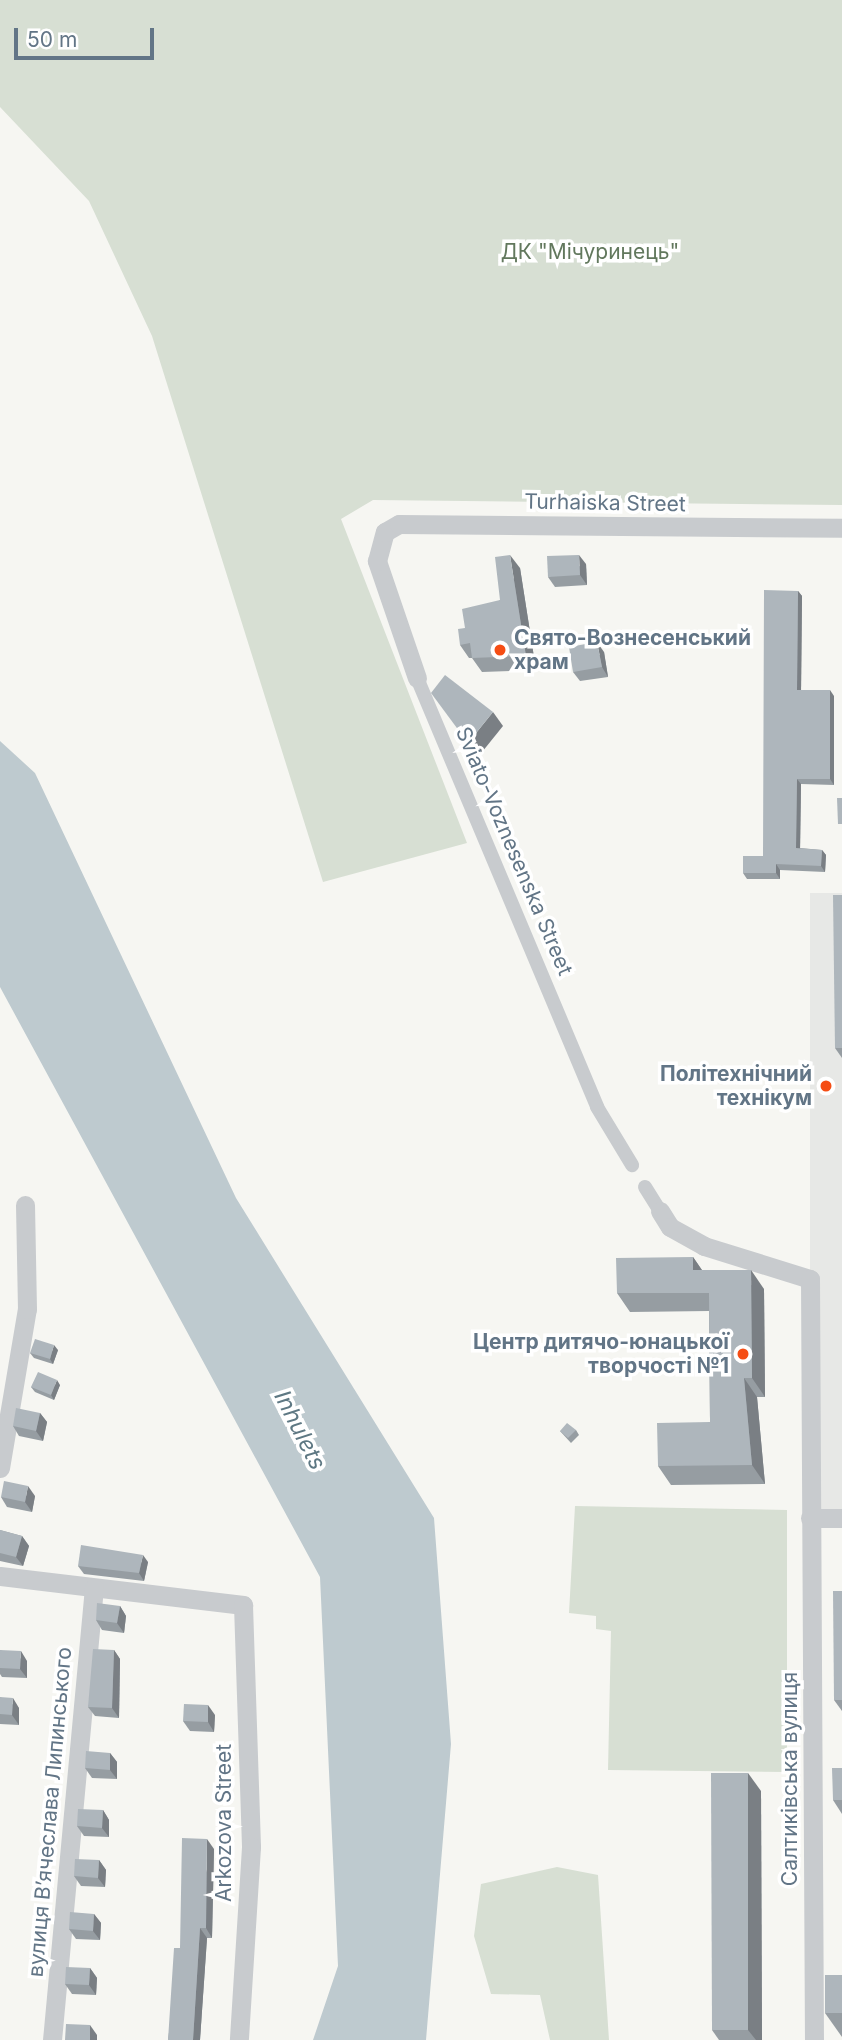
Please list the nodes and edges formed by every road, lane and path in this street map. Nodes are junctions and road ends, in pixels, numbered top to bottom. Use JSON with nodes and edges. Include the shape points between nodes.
{"nodes":[{"id":1,"x":842,"y":528,"type":"edge"},
{"id":2,"x":379,"y":546,"type":"joint"},
{"id":3,"x":417,"y":678,"type":"joint"},
{"id":4,"x":632,"y":1165,"type":"dead end"},
{"id":5,"x":645,"y":1187,"type":"dead end"},
{"id":6,"x":25,"y":1205,"type":"dead end"},
{"id":7,"x":660,"y":1211,"type":"joint"},
{"id":8,"x":0,"y":1468,"type":"edge"},
{"id":9,"x":810,"y":1518,"type":"junction"},
{"id":10,"x":842,"y":1518,"type":"edge"},
{"id":11,"x":0,"y":1576,"type":"edge"},
{"id":12,"x":94,"y":1588,"type":"junction"},
{"id":13,"x":52,"y":2040,"type":"edge"},
{"id":14,"x":239,"y":2040,"type":"edge"},
{"id":15,"x":814,"y":2040,"type":"edge"}],
"edges":[{"from":1,"to":2,"type":"street","name":"Turhaiska Street","via":[[399,524],[385,532]]},
{"from":2,"to":3,"type":"street","name":"Sviato-Voznesenska Street","via":[[392,614]]},
{"from":3,"to":4,"type":"street","name":"Sviato-Voznesenska Street","via":[[597,1107]]},
{"from":5,"to":7,"type":"street"},
{"from":6,"to":8,"type":"street","via":[[27,1309]]},
{"from":7,"to":9,"type":"street","via":[[670,1227],[704,1246],[810,1279]]},
{"from":9,"to":10,"type":"street"},
{"from":9,"to":15,"type":"street","name":"Салтиківська вулиця"},
{"from":11,"to":12,"type":"street"},
{"from":12,"to":13,"type":"street","name":"вулиця В’ячеслава Липинського"},
{"from":12,"to":14,"type":"street","name":"Arkozova Street","via":[[243,1605],[251,1847]]}]}
